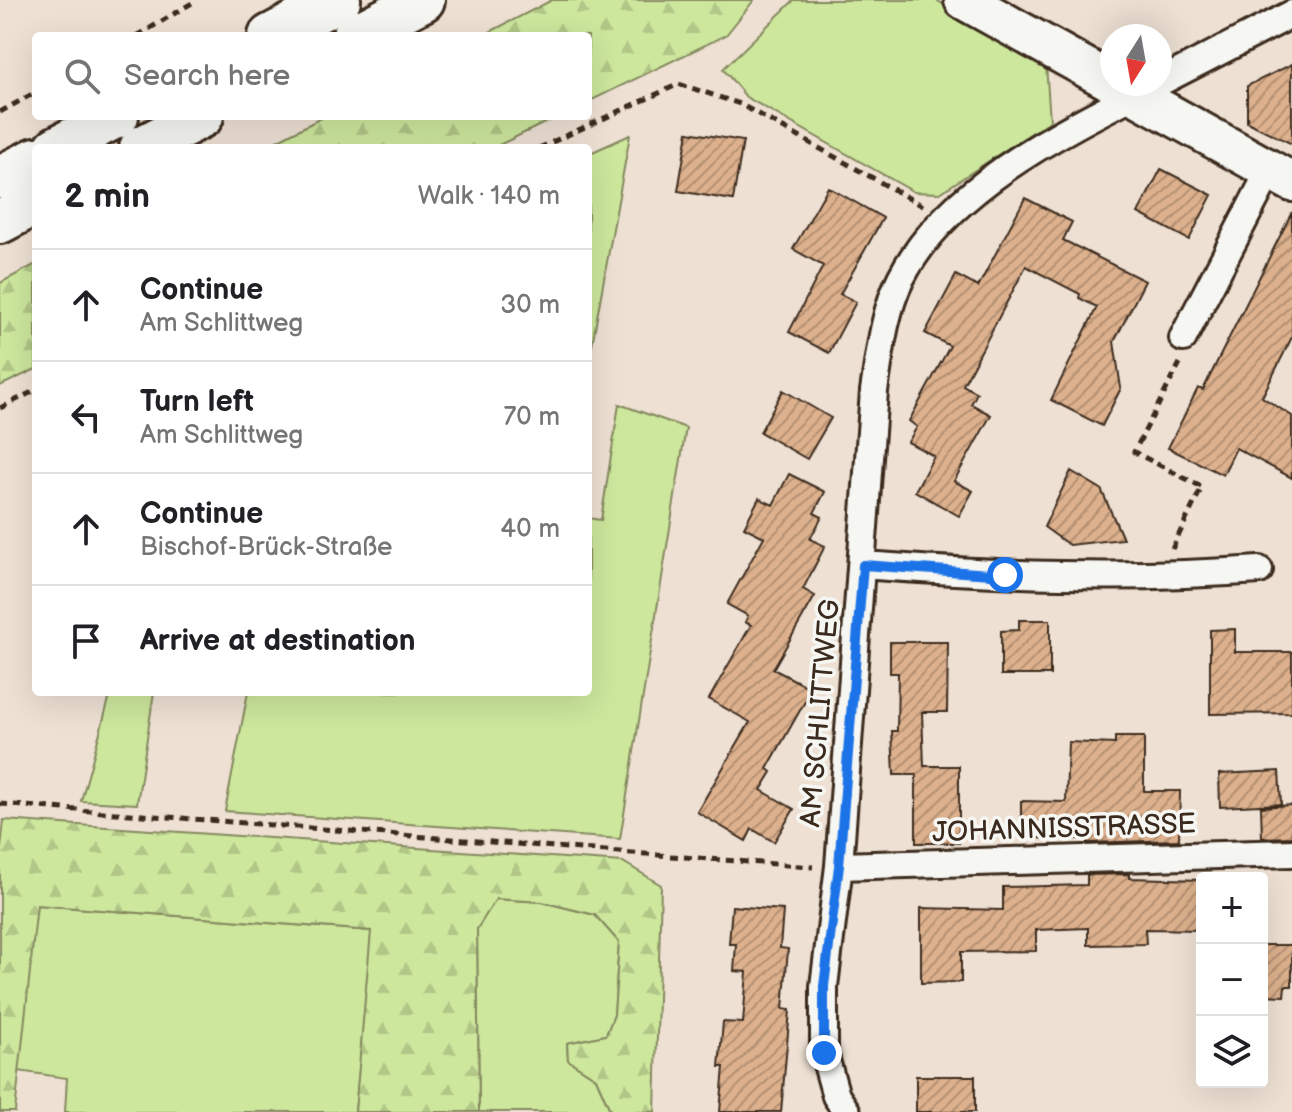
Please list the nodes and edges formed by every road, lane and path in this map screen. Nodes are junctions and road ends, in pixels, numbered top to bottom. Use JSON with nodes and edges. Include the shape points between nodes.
{"nodes":[{"id":1,"x":197,"y":0,"type":"edge"},
{"id":2,"x":339,"y":0,"type":"edge"},
{"id":3,"x":423,"y":0,"type":"edge"},
{"id":4,"x":964,"y":0,"type":"edge"},
{"id":5,"x":1292,"y":14,"type":"edge"},
{"id":6,"x":144,"y":32,"type":"edge"},
{"id":7,"x":278,"y":32,"type":"edge"},
{"id":8,"x":362,"y":32,"type":"edge"},
{"id":9,"x":1100,"y":64,"type":"edge"},
{"id":10,"x":1172,"y":75,"type":"edge"},
{"id":11,"x":32,"y":94,"type":"edge"},
{"id":12,"x":1133,"y":96,"type":"edge"},
{"id":13,"x":1162,"y":96,"type":"edge"},
{"id":14,"x":0,"y":112,"type":"edge"},
{"id":15,"x":109,"y":120,"type":"edge"},
{"id":16,"x":194,"y":120,"type":"edge"},
{"id":17,"x":64,"y":144,"type":"edge"},
{"id":18,"x":149,"y":144,"type":"edge"},
{"id":19,"x":548,"y":144,"type":"edge"},
{"id":20,"x":32,"y":161,"type":"edge"},
{"id":21,"x":1281,"y":176,"type":"edge"},
{"id":22,"x":0,"y":177,"type":"edge"},
{"id":23,"x":32,"y":205,"type":"edge"},
{"id":24,"x":945,"y":218,"type":"junction"},
{"id":25,"x":0,"y":222,"type":"edge"},
{"id":26,"x":1183,"y":338,"type":"joint"},
{"id":27,"x":32,"y":392,"type":"edge"},
{"id":28,"x":0,"y":408,"type":"edge"},
{"id":29,"x":863,"y":565,"type":"junction"},
{"id":30,"x":1259,"y":570,"type":"dead end"},
{"id":31,"x":1159,"y":578,"type":"junction"},
{"id":32,"x":0,"y":804,"type":"edge"},
{"id":33,"x":1292,"y":853,"type":"edge"},
{"id":34,"x":839,"y":866,"type":"junction"},
{"id":35,"x":847,"y":1112,"type":"edge"}],
"edges":[{"from":1,"to":6,"type":"path"},
{"from":2,"to":7,"type":"main road"},
{"from":3,"to":8,"type":"main road"},
{"from":4,"to":9,"type":"street"},
{"from":5,"to":10,"type":"street","name":"AM SCHLITTWEG"},
{"from":11,"to":14,"type":"path"},
{"from":12,"to":24,"type":"street","name":"AM SCHLITTWEG","via":[[982,182]]},
{"from":13,"to":21,"type":"street"},
{"from":15,"to":17,"type":"main road"},
{"from":16,"to":18,"type":"main road"},
{"from":19,"to":24,"type":"path","via":[[679,84],[740,104]]},
{"from":20,"to":22,"type":"main road"},
{"from":21,"to":26,"type":"street"},
{"from":23,"to":25,"type":"main road"},
{"from":24,"to":29,"type":"street","name":"AM SCHLITTWEG","via":[[901,278],[884,330],[874,391]]},
{"from":26,"to":31,"type":"path","via":[[1181,361],[1134,452],[1202,487]]},
{"from":27,"to":28,"type":"path"},
{"from":29,"to":31,"type":"street","name":"AM SCHLITTWEG"},
{"from":29,"to":34,"type":"street","name":"AM SCHLITTWEG"},
{"from":30,"to":31,"type":"street","name":"AM SCHLITTWEG"},
{"from":32,"to":34,"type":"path","via":[[810,868]]},
{"from":33,"to":34,"type":"street","name":"JOHANNISSTRASSE"},
{"from":34,"to":35,"type":"street","name":"AM SCHLITTWEG","via":[[824,986],[824,1053],[836,1096]]}]}
